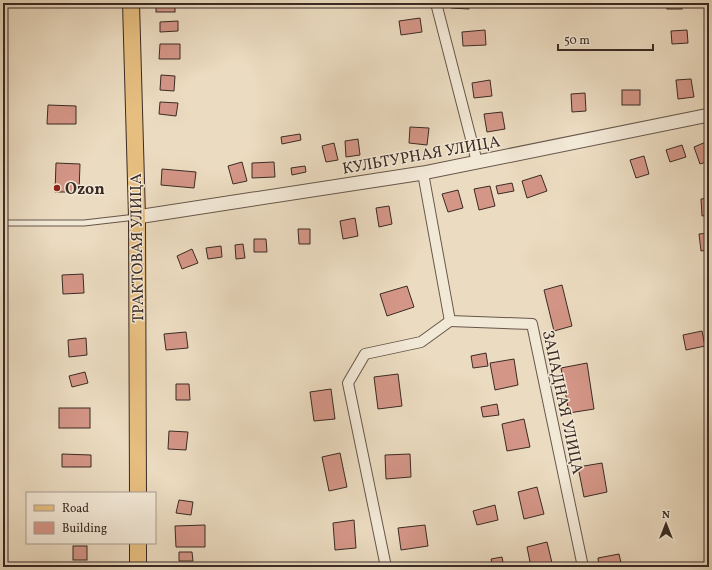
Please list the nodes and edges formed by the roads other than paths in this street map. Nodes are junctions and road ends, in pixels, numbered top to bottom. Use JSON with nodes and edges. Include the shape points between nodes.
{"nodes":[{"id":1,"x":131,"y":3,"type":"edge"},
{"id":2,"x":436,"y":3,"type":"edge"},
{"id":3,"x":709,"y":115,"type":"edge"},
{"id":4,"x":477,"y":162,"type":"junction"},
{"id":5,"x":423,"y":173,"type":"junction"},
{"id":6,"x":137,"y":217,"type":"junction"},
{"id":7,"x":3,"y":224,"type":"edge"},
{"id":8,"x":450,"y":321,"type":"junction"},
{"id":9,"x":138,"y":492,"type":"edge"},
{"id":10,"x":138,"y":544,"type":"edge"},
{"id":11,"x":138,"y":567,"type":"edge"},
{"id":12,"x":386,"y":567,"type":"edge"},
{"id":13,"x":583,"y":567,"type":"edge"}],
"edges":[{"from":1,"to":6,"type":"main road","name":"ТРАКТОВАЯ УЛИЦА"},
{"from":2,"to":4,"type":"street"},
{"from":3,"to":4,"type":"street","name":"КУЛЬТУРНАЯ УЛИЦА"},
{"from":4,"to":5,"type":"street","name":"КУЛЬТУРНАЯ УЛИЦА"},
{"from":5,"to":6,"type":"street","name":"КУЛЬТУРНАЯ УЛИЦА"},
{"from":5,"to":8,"type":"street"},
{"from":6,"to":7,"type":"lane","via":[[84,224]]},
{"from":6,"to":9,"type":"main road","name":"ТРАКТОВАЯ УЛИЦА"},
{"from":8,"to":12,"type":"street","via":[[421,342],[365,354],[348,384]]},
{"from":8,"to":13,"type":"street","name":"ЗАПАДНАЯ УЛИЦА","via":[[532,324]]},
{"from":10,"to":11,"type":"main road"}]}
